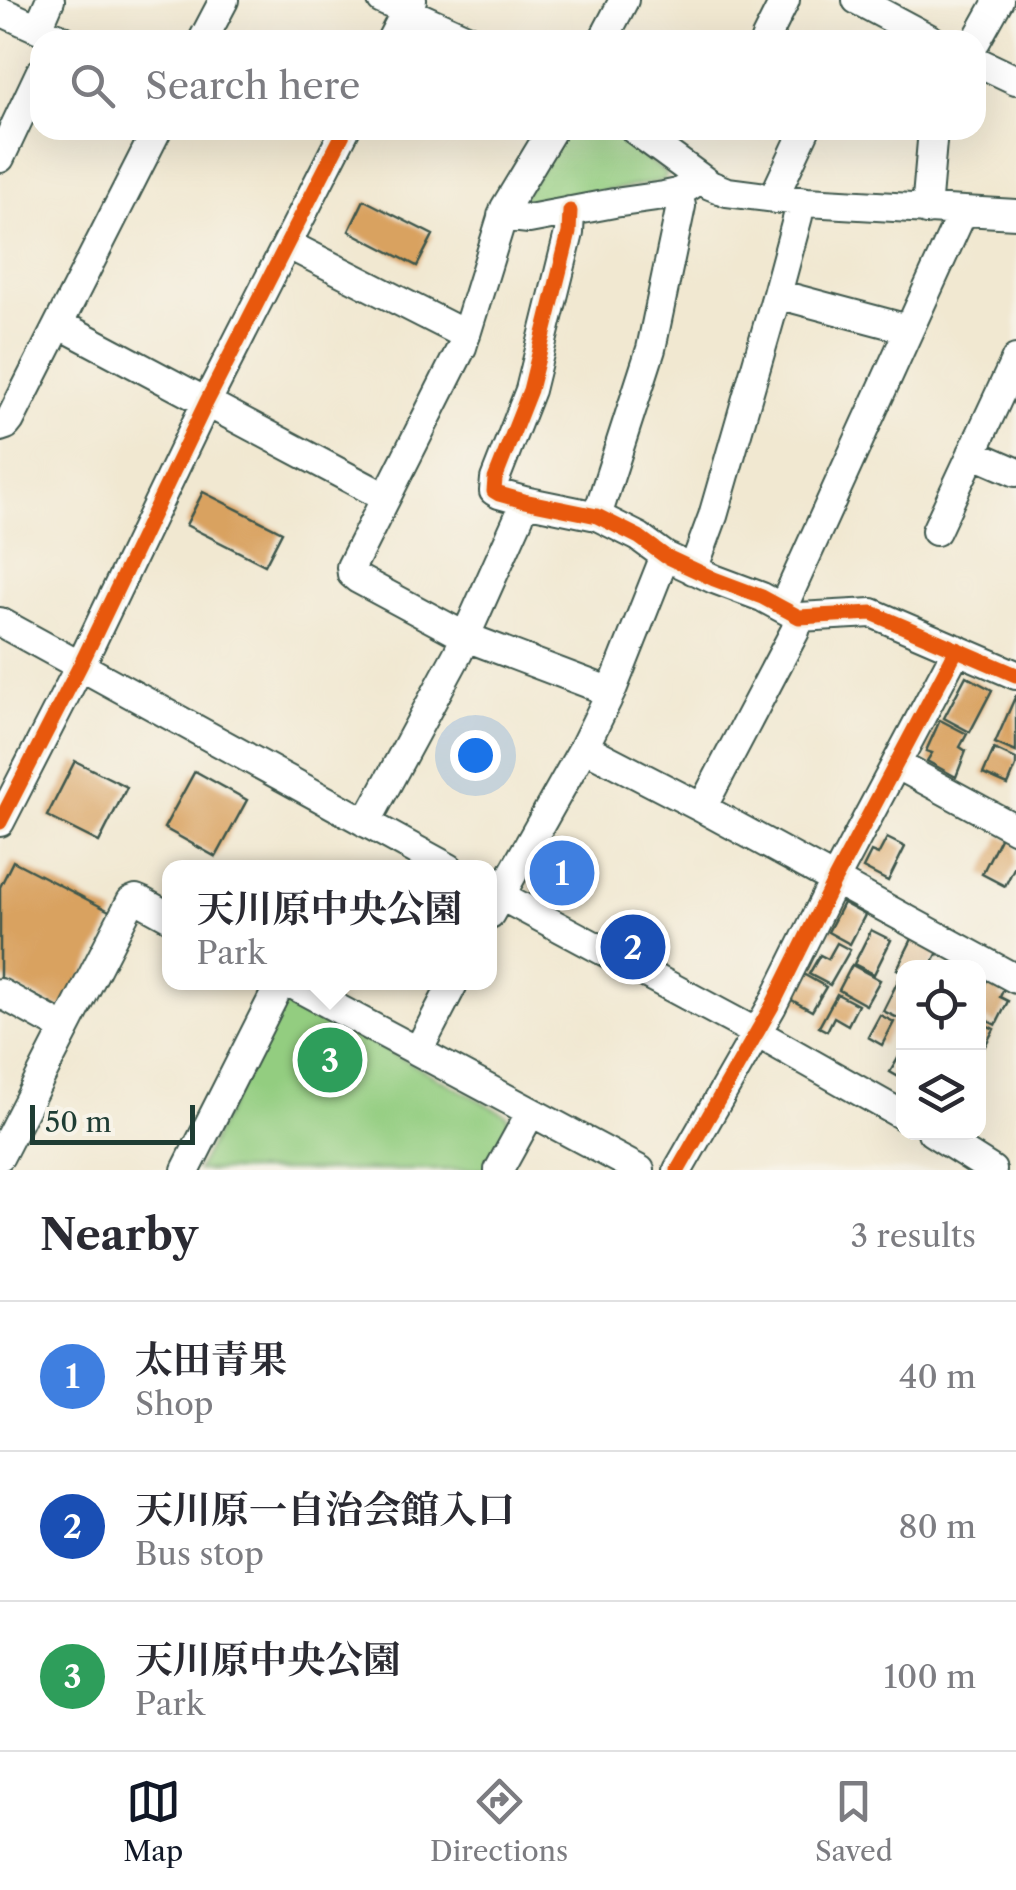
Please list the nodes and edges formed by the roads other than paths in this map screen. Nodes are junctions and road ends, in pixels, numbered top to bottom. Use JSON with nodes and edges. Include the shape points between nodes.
{"nodes":[{"id":1,"x":50,"y":0,"type":"edge"},
{"id":2,"x":224,"y":0,"type":"edge"},
{"id":3,"x":624,"y":0,"type":"edge"},
{"id":4,"x":785,"y":0,"type":"edge"},
{"id":5,"x":858,"y":0,"type":"edge"},
{"id":6,"x":998,"y":0,"type":"edge"},
{"id":7,"x":400,"y":4,"type":"edge"},
{"id":8,"x":0,"y":11,"type":"edge"},
{"id":9,"x":41,"y":30,"type":"edge"},
{"id":10,"x":53,"y":30,"type":"edge"},
{"id":11,"x":208,"y":30,"type":"edge"},
{"id":12,"x":394,"y":30,"type":"edge"},
{"id":13,"x":451,"y":30,"type":"edge"},
{"id":14,"x":608,"y":30,"type":"edge"},
{"id":15,"x":771,"y":30,"type":"edge"},
{"id":16,"x":914,"y":30,"type":"edge"},
{"id":17,"x":982,"y":30,"type":"edge"},
{"id":18,"x":986,"y":65,"type":"edge"},
{"id":19,"x":1014,"y":77,"type":"edge"},
{"id":20,"x":30,"y":94,"type":"edge"},
{"id":21,"x":152,"y":140,"type":"edge"},
{"id":22,"x":340,"y":140,"type":"edge"},
{"id":23,"x":546,"y":140,"type":"edge"},
{"id":24,"x":644,"y":140,"type":"edge"},
{"id":25,"x":800,"y":140,"type":"edge"},
{"id":26,"x":931,"y":140,"type":"edge"},
{"id":27,"x":0,"y":158,"type":"edge"},
{"id":28,"x":688,"y":185,"type":"junction"},
{"id":29,"x":787,"y":200,"type":"junction"},
{"id":30,"x":926,"y":210,"type":"junction"},
{"id":31,"x":963,"y":211,"type":"junction"},
{"id":32,"x":570,"y":212,"type":"junction"},
{"id":33,"x":1016,"y":214,"type":"edge"},
{"id":34,"x":502,"y":216,"type":"junction"},
{"id":35,"x":287,"y":244,"type":"junction"},
{"id":36,"x":777,"y":294,"type":"junction"},
{"id":37,"x":58,"y":324,"type":"junction"},
{"id":38,"x":908,"y":329,"type":"junction"},
{"id":39,"x":466,"y":335,"type":"junction"},
{"id":40,"x":1016,"y":360,"type":"edge"},
{"id":41,"x":206,"y":403,"type":"junction"},
{"id":42,"x":1,"y":432,"type":"edge"},
{"id":43,"x":972,"y":453,"type":"junction"},
{"id":44,"x":1016,"y":472,"type":"edge"},
{"id":45,"x":385,"y":497,"type":"junction"},
{"id":46,"x":524,"y":500,"type":"junction"},
{"id":47,"x":597,"y":516,"type":"junction"},
{"id":48,"x":936,"y":531,"type":"dead end"},
{"id":49,"x":664,"y":556,"type":"junction"},
{"id":50,"x":693,"y":570,"type":"junction"},
{"id":51,"x":791,"y":612,"type":"junction"},
{"id":52,"x":0,"y":622,"type":"edge"},
{"id":53,"x":466,"y":637,"type":"junction"},
{"id":54,"x":958,"y":649,"type":"junction"},
{"id":55,"x":80,"y":664,"type":"junction"},
{"id":56,"x":1014,"y":670,"type":"edge"},
{"id":57,"x":611,"y":692,"type":"junction"},
{"id":58,"x":584,"y":746,"type":"junction"},
{"id":59,"x":896,"y":764,"type":"junction"},
{"id":60,"x":702,"y":808,"type":"junction"},
{"id":61,"x":0,"y":822,"type":"edge"},
{"id":62,"x":366,"y":823,"type":"junction"},
{"id":63,"x":1016,"y":829,"type":"edge"},
{"id":64,"x":434,"y":860,"type":"edge"},
{"id":65,"x":834,"y":881,"type":"junction"},
{"id":66,"x":497,"y":892,"type":"edge"},
{"id":67,"x":497,"y":901,"type":"edge"},
{"id":68,"x":162,"y":913,"type":"edge"},
{"id":69,"x":1016,"y":979,"type":"edge"},
{"id":70,"x":276,"y":990,"type":"edge"},
{"id":71,"x":303,"y":990,"type":"edge"},
{"id":72,"x":450,"y":990,"type":"edge"},
{"id":73,"x":0,"y":994,"type":"edge"},
{"id":74,"x":65,"y":1029,"type":"junction"},
{"id":75,"x":757,"y":1033,"type":"junction"},
{"id":76,"x":418,"y":1051,"type":"junction"},
{"id":77,"x":896,"y":1111,"type":"edge"},
{"id":78,"x":532,"y":1112,"type":"junction"},
{"id":79,"x":945,"y":1140,"type":"edge"},
{"id":80,"x":0,"y":1156,"type":"edge"},
{"id":81,"x":186,"y":1170,"type":"edge"},
{"id":82,"x":500,"y":1170,"type":"edge"},
{"id":83,"x":640,"y":1170,"type":"edge"},
{"id":84,"x":678,"y":1170,"type":"edge"},
{"id":85,"x":992,"y":1170,"type":"edge"}],
"edges":[{"from":1,"to":10,"type":"street"},
{"from":2,"to":11,"type":"street"},
{"from":3,"to":14,"type":"street"},
{"from":4,"to":15,"type":"street"},
{"from":5,"to":16,"type":"street"},
{"from":6,"to":17,"type":"street"},
{"from":7,"to":12,"type":"street"},
{"from":7,"to":13,"type":"street"},
{"from":8,"to":9,"type":"street"},
{"from":18,"to":19,"type":"street"},
{"from":20,"to":27,"type":"street"},
{"from":21,"to":37,"type":"street"},
{"from":22,"to":35,"type":"street"},
{"from":23,"to":34,"type":"street"},
{"from":24,"to":28,"type":"street"},
{"from":25,"to":29,"type":"street","via":[[778,188]]},
{"from":26,"to":30,"type":"street"},
{"from":28,"to":29,"type":"street"},
{"from":28,"to":32,"type":"street"},
{"from":28,"to":47,"type":"street","via":[[651,350]]},
{"from":29,"to":30,"type":"street"},
{"from":29,"to":36,"type":"street","via":[[798,216]]},
{"from":30,"to":31,"type":"street"},
{"from":31,"to":33,"type":"street"},
{"from":31,"to":38,"type":"street"},
{"from":32,"to":34,"type":"street"},
{"from":32,"to":46,"type":"street","via":[[530,390],[494,485],[499,494]]},
{"from":34,"to":39,"type":"street"},
{"from":35,"to":39,"type":"street"},
{"from":35,"to":41,"type":"street"},
{"from":36,"to":38,"type":"street"},
{"from":36,"to":50,"type":"street"},
{"from":37,"to":41,"type":"street"},
{"from":37,"to":42,"type":"street"},
{"from":38,"to":51,"type":"street"},
{"from":39,"to":45,"type":"street"},
{"from":40,"to":43,"type":"street"},
{"from":41,"to":45,"type":"street"},
{"from":41,"to":55,"type":"street"},
{"from":43,"to":44,"type":"street"},
{"from":43,"to":48,"type":"street"},
{"from":45,"to":53,"type":"street","via":[[352,574]]},
{"from":46,"to":47,"type":"street"},
{"from":46,"to":53,"type":"street"},
{"from":47,"to":49,"type":"street"},
{"from":49,"to":50,"type":"street"},
{"from":49,"to":57,"type":"street"},
{"from":50,"to":51,"type":"street"},
{"from":51,"to":54,"type":"street","via":[[872,613]]},
{"from":51,"to":60,"type":"street","via":[[795,631]]},
{"from":52,"to":55,"type":"street"},
{"from":53,"to":57,"type":"street"},
{"from":53,"to":62,"type":"street"},
{"from":54,"to":56,"type":"street"},
{"from":54,"to":59,"type":"street"},
{"from":55,"to":61,"type":"street"},
{"from":55,"to":62,"type":"street"},
{"from":57,"to":58,"type":"street"},
{"from":58,"to":60,"type":"street"},
{"from":58,"to":66,"type":"street"},
{"from":59,"to":63,"type":"street"},
{"from":59,"to":65,"type":"street"},
{"from":60,"to":65,"type":"street"},
{"from":62,"to":64,"type":"street"},
{"from":65,"to":69,"type":"street"},
{"from":65,"to":75,"type":"street"},
{"from":67,"to":75,"type":"street"},
{"from":68,"to":74,"type":"street","via":[[131,901]]},
{"from":70,"to":81,"type":"street"},
{"from":71,"to":76,"type":"street"},
{"from":72,"to":76,"type":"street"},
{"from":73,"to":74,"type":"street"},
{"from":74,"to":80,"type":"street"},
{"from":75,"to":77,"type":"street"},
{"from":75,"to":84,"type":"street"},
{"from":76,"to":78,"type":"street"},
{"from":78,"to":82,"type":"street"},
{"from":78,"to":83,"type":"street"},
{"from":79,"to":85,"type":"street"}]}
